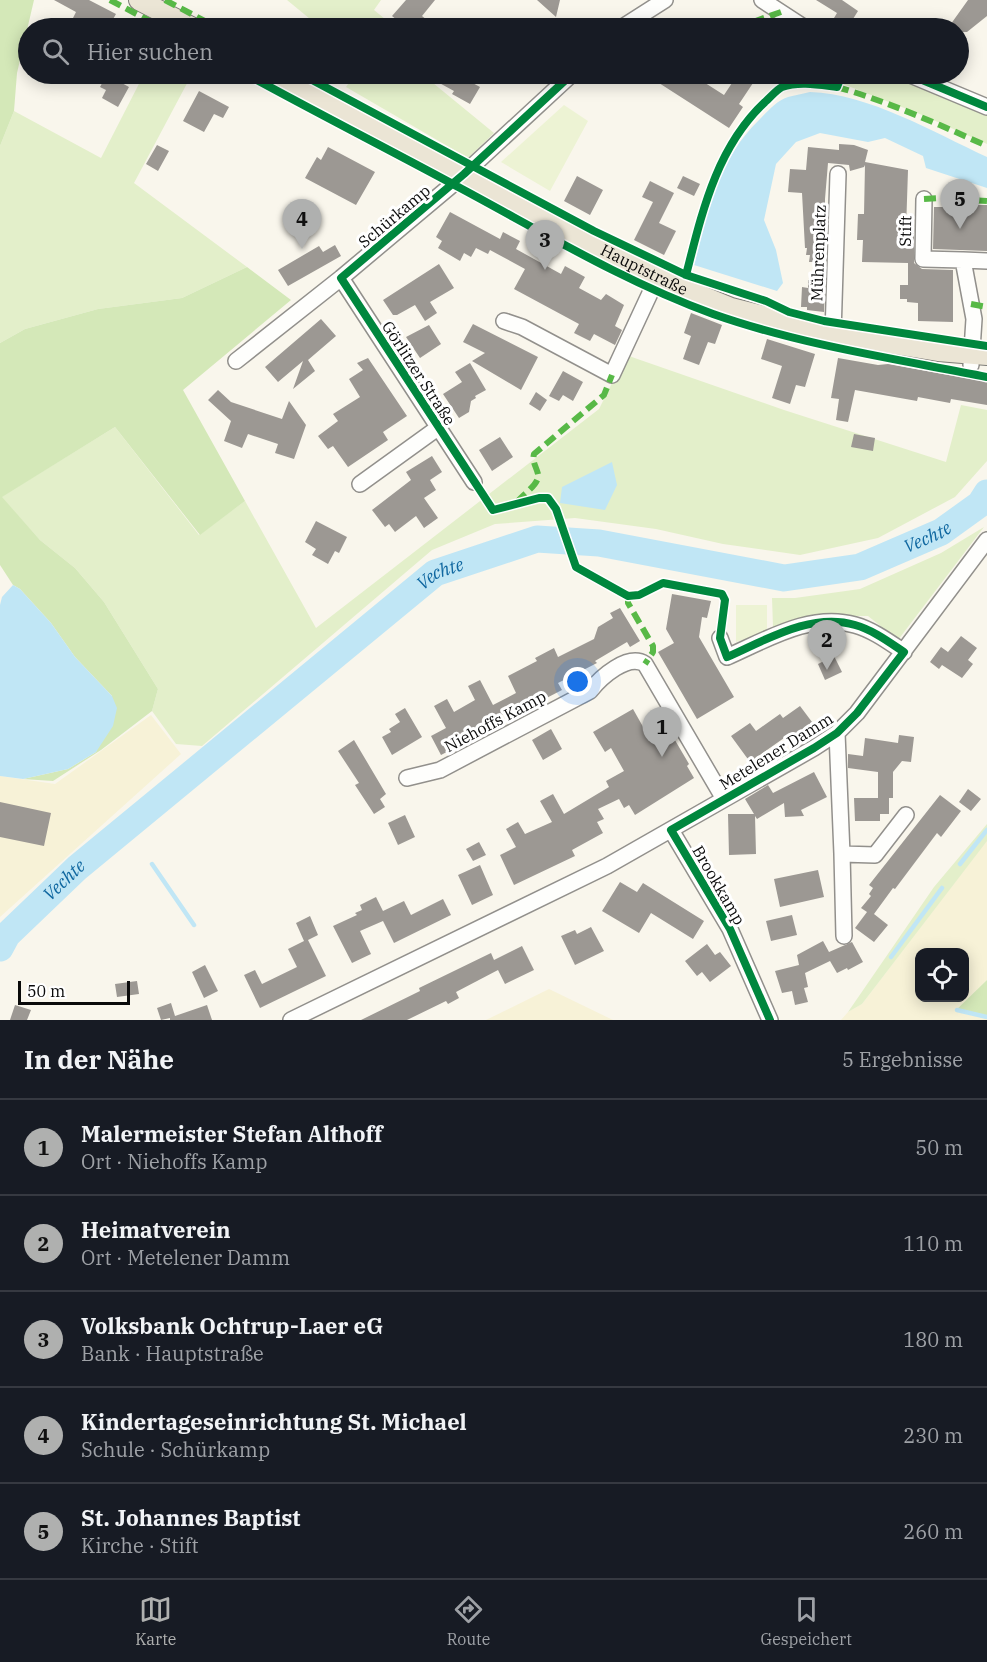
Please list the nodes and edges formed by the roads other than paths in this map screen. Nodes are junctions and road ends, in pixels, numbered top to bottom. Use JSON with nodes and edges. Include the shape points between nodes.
{"nodes":[{"id":1,"x":139,"y":0,"type":"edge"},
{"id":2,"x":665,"y":0,"type":"edge"},
{"id":3,"x":762,"y":0,"type":"edge"},
{"id":4,"x":785,"y":6,"type":"edge"},
{"id":5,"x":174,"y":18,"type":"edge"},
{"id":6,"x":637,"y":18,"type":"edge"},
{"id":7,"x":796,"y":18,"type":"edge"},
{"id":8,"x":296,"y":84,"type":"edge"},
{"id":9,"x":561,"y":84,"type":"edge"},
{"id":10,"x":932,"y":84,"type":"edge"},
{"id":11,"x":987,"y":107,"type":"edge"},
{"id":12,"x":464,"y":174,"type":"junction"},
{"id":13,"x":838,"y":174,"type":"dead end"},
{"id":14,"x":924,"y":199,"type":"dead end"},
{"id":15,"x":963,"y":260,"type":"junction"},
{"id":16,"x":987,"y":261,"type":"edge"},
{"id":17,"x":658,"y":276,"type":"junction"},
{"id":18,"x":340,"y":278,"type":"junction"},
{"id":19,"x":504,"y":321,"type":"dead end"},
{"id":20,"x":833,"y":334,"type":"junction"},
{"id":21,"x":979,"y":360,"type":"edge"},
{"id":22,"x":236,"y":361,"type":"dead end"},
{"id":23,"x":439,"y":427,"type":"junction"},
{"id":24,"x":474,"y":483,"type":"dead end"},
{"id":25,"x":360,"y":484,"type":"dead end"},
{"id":26,"x":987,"y":540,"type":"edge"},
{"id":27,"x":720,"y":638,"type":"dead end"},
{"id":28,"x":904,"y":652,"type":"junction"},
{"id":29,"x":837,"y":733,"type":"junction"},
{"id":30,"x":407,"y":778,"type":"dead end"},
{"id":31,"x":724,"y":799,"type":"junction"},
{"id":32,"x":906,"y":815,"type":"dead end"},
{"id":33,"x":671,"y":830,"type":"junction"},
{"id":34,"x":842,"y":854,"type":"junction"},
{"id":35,"x":844,"y":936,"type":"dead end"},
{"id":36,"x":291,"y":1020,"type":"edge"},
{"id":37,"x":770,"y":1020,"type":"edge"}],
"edges":[{"from":1,"to":5,"type":"main road"},
{"from":2,"to":6,"type":"street"},
{"from":3,"to":4,"type":"street"},
{"from":4,"to":7,"type":"street"},
{"from":8,"to":12,"type":"main road","name":"Hauptstraße"},
{"from":9,"to":12,"type":"street","name":"Schürkamp"},
{"from":10,"to":11,"type":"street"},
{"from":12,"to":17,"type":"main road","name":"Hauptstraße"},
{"from":12,"to":18,"type":"street","name":"Schürkamp"},
{"from":13,"to":20,"type":"street","name":"Mührenplatz"},
{"from":14,"to":15,"type":"street","name":"Stift","via":[[923,259]]},
{"from":15,"to":16,"type":"street","name":"Stift"},
{"from":15,"to":21,"type":"street"},
{"from":17,"to":19,"type":"street","via":[[612,375]]},
{"from":17,"to":20,"type":"main road","name":"Hauptstraße","via":[[731,308]]},
{"from":18,"to":22,"type":"street","name":"Schürkamp"},
{"from":18,"to":23,"type":"street","name":"Görlitzer Straße"},
{"from":20,"to":21,"type":"main road","name":"Hauptstraße"},
{"from":23,"to":24,"type":"street","name":"Görlitzer Straße"},
{"from":23,"to":25,"type":"street","name":"Görlitzer Straße"},
{"from":26,"to":28,"type":"street","name":"Metelener Damm"},
{"from":27,"to":28,"type":"street","via":[[727,657],[795,627],[835,622],[855,625]]},
{"from":28,"to":29,"type":"street","name":"Metelener Damm"},
{"from":29,"to":31,"type":"street","name":"Metelener Damm"},
{"from":29,"to":34,"type":"street"},
{"from":30,"to":31,"type":"street","name":"Niehoffs Kamp","via":[[440,770],[591,691],[602,677],[639,660],[645,664]]},
{"from":31,"to":33,"type":"street","name":"Metelener Damm"},
{"from":32,"to":34,"type":"street","via":[[874,855]]},
{"from":33,"to":36,"type":"street","name":"Metelener Damm","via":[[607,866]]},
{"from":33,"to":37,"type":"street","name":"Brookkamp","via":[[730,928]]},
{"from":34,"to":35,"type":"street"}]}
